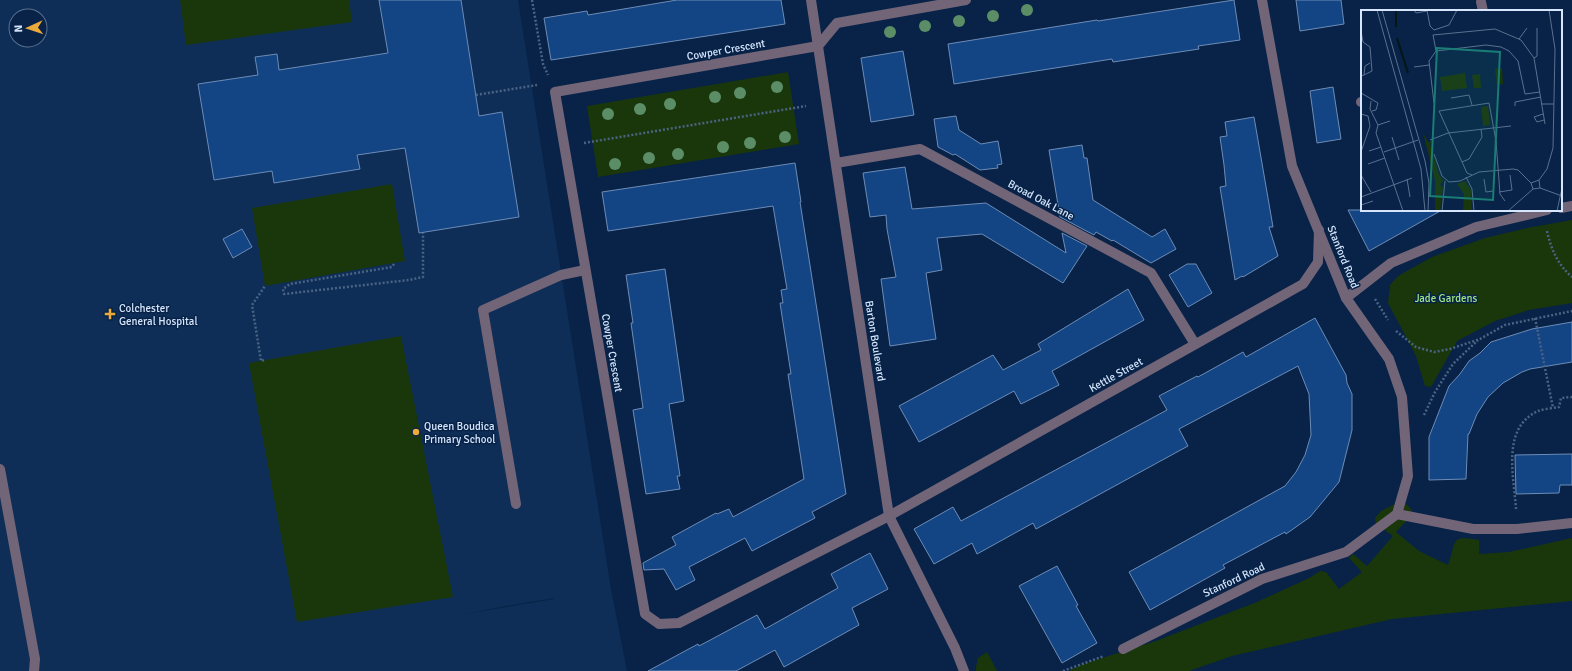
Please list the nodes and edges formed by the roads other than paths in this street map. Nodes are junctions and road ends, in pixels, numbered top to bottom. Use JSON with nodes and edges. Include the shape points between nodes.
{"nodes":[{"id":1,"x":811,"y":0,"type":"edge"},
{"id":2,"x":966,"y":0,"type":"edge"},
{"id":3,"x":1262,"y":0,"type":"edge"},
{"id":4,"x":818,"y":46,"type":"junction"},
{"id":5,"x":836,"y":163,"type":"junction"},
{"id":6,"x":1572,"y":206,"type":"edge"},
{"id":7,"x":1562,"y":208,"type":"edge"},
{"id":8,"x":1541,"y":211,"type":"edge"},
{"id":9,"x":1319,"y":230,"type":"junction"},
{"id":10,"x":586,"y":270,"type":"junction"},
{"id":11,"x":1346,"y":298,"type":"junction"},
{"id":12,"x":1195,"y":344,"type":"junction"},
{"id":13,"x":0,"y":469,"type":"edge"},
{"id":14,"x":516,"y":504,"type":"dead end"},
{"id":15,"x":1398,"y":514,"type":"junction"},
{"id":16,"x":889,"y":516,"type":"junction"},
{"id":17,"x":1572,"y":523,"type":"edge"},
{"id":18,"x":1123,"y":648,"type":"road end"},
{"id":19,"x":34,"y":671,"type":"edge"},
{"id":20,"x":964,"y":671,"type":"edge"}],
"edges":[{"from":1,"to":4,"type":"street","name":"Barton Boulevard"},
{"from":2,"to":4,"type":"street","via":[[837,23]]},
{"from":3,"to":9,"type":"street","name":"Stanford Road","via":[[1292,166]]},
{"from":4,"to":5,"type":"street","name":"Barton Boulevard"},
{"from":4,"to":10,"type":"street","name":"Cowper Crescent","via":[[553,88]]},
{"from":5,"to":12,"type":"street","name":"Broad Oak Lane","via":[[920,149],[1151,273]]},
{"from":5,"to":16,"type":"street","name":"Barton Boulevard"},
{"from":6,"to":7,"type":"street"},
{"from":8,"to":11,"type":"street","via":[[1476,227],[1392,263]]},
{"from":9,"to":11,"type":"street","name":"Stanford Road"},
{"from":9,"to":12,"type":"street","name":"Kettle Street","via":[[1318,262],[1303,284]]},
{"from":10,"to":14,"type":"street","via":[[560,274],[482,310]]},
{"from":10,"to":16,"type":"street","name":"Cowper Crescent","via":[[645,614],[659,624],[679,623]]},
{"from":11,"to":15,"type":"street","name":"Stanford Road","via":[[1389,359],[1402,397],[1408,476]]},
{"from":12,"to":16,"type":"street","name":"Kettle Street"},
{"from":13,"to":19,"type":"street","via":[[35,659]]},
{"from":15,"to":17,"type":"street","via":[[1473,529],[1517,529]]},
{"from":15,"to":18,"type":"street","name":"Stanford Road","via":[[1346,552],[1262,579]]},
{"from":16,"to":20,"type":"street","name":"Barton Boulevard"}]}
